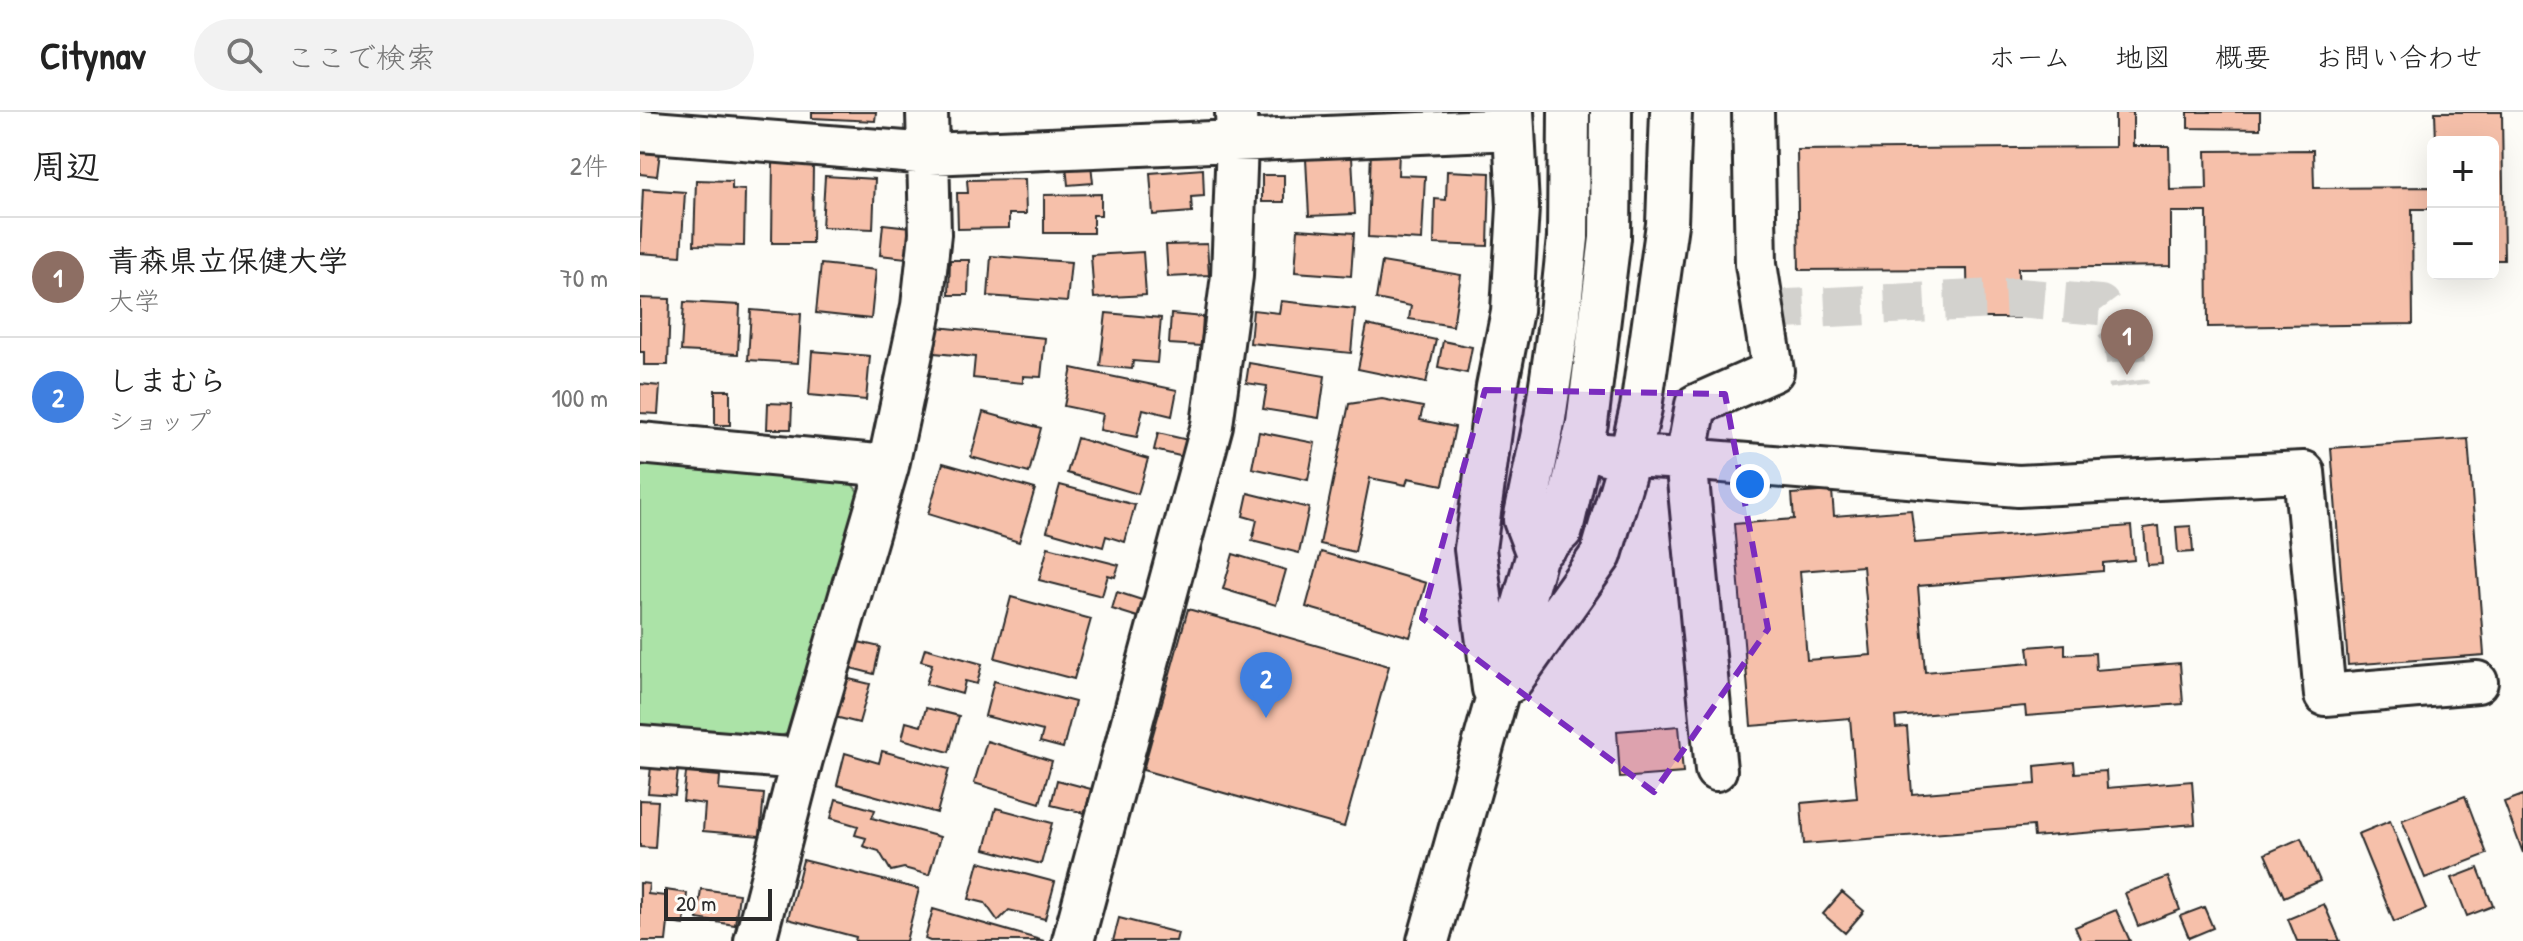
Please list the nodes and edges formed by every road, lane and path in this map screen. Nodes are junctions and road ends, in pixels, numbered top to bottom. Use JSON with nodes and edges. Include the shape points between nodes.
{"nodes":[{"id":1,"x":927,"y":112,"type":"edge"},
{"id":2,"x":1569,"y":112,"type":"edge"},
{"id":3,"x":1611,"y":112,"type":"edge"},
{"id":4,"x":1671,"y":112,"type":"edge"},
{"id":5,"x":1753,"y":112,"type":"edge"},
{"id":6,"x":1514,"y":120,"type":"edge"},
{"id":7,"x":1237,"y":127,"type":"edge"},
{"id":8,"x":640,"y":131,"type":"edge"},
{"id":9,"x":930,"y":154,"type":"junction"},
{"id":10,"x":640,"y":443,"type":"edge"},
{"id":11,"x":1581,"y":452,"type":"junction"},
{"id":12,"x":1630,"y":456,"type":"junction"},
{"id":13,"x":1686,"y":459,"type":"junction"},
{"id":14,"x":888,"y":466,"type":"junction"},
{"id":15,"x":1537,"y":554,"type":"junction"},
{"id":16,"x":2477,"y":682,"type":"dead end"},
{"id":17,"x":1495,"y":705,"type":"junction"},
{"id":18,"x":640,"y":746,"type":"edge"},
{"id":19,"x":802,"y":759,"type":"junction"},
{"id":20,"x":1716,"y":770,"type":"dead end"},
{"id":21,"x":755,"y":941,"type":"edge"},
{"id":22,"x":1073,"y":941,"type":"edge"},
{"id":23,"x":1428,"y":941,"type":"edge"}],
"edges":[{"from":1,"to":9,"type":"street"},
{"from":2,"to":15,"type":"street","via":[[1568,238],[1552,379],[1524,520]]},
{"from":3,"to":11,"type":"street","via":[[1610,238]]},
{"from":4,"to":12,"type":"street","via":[[1667,224]]},
{"from":5,"to":13,"type":"street","via":[[1756,264],[1773,371],[1696,405]]},
{"from":6,"to":7,"type":"street"},
{"from":6,"to":17,"type":"street","via":[[1518,207],[1512,311],[1475,549]]},
{"from":7,"to":9,"type":"street"},
{"from":7,"to":22,"type":"street","via":[[1232,276],[1212,425]]},
{"from":8,"to":9,"type":"street"},
{"from":9,"to":14,"type":"street","via":[[930,234],[922,306]]},
{"from":10,"to":14,"type":"street"},
{"from":11,"to":12,"type":"street"},
{"from":11,"to":15,"type":"street","via":[[1562,530]]},
{"from":12,"to":13,"type":"street"},
{"from":12,"to":17,"type":"street","via":[[1601,555]]},
{"from":13,"to":16,"type":"street","via":[[2018,486],[2304,472],[2325,695]]},
{"from":13,"to":20,"type":"street"},
{"from":14,"to":19,"type":"street"},
{"from":15,"to":17,"type":"street"},
{"from":17,"to":23,"type":"street"},
{"from":18,"to":19,"type":"street"},
{"from":19,"to":21,"type":"street"}]}
